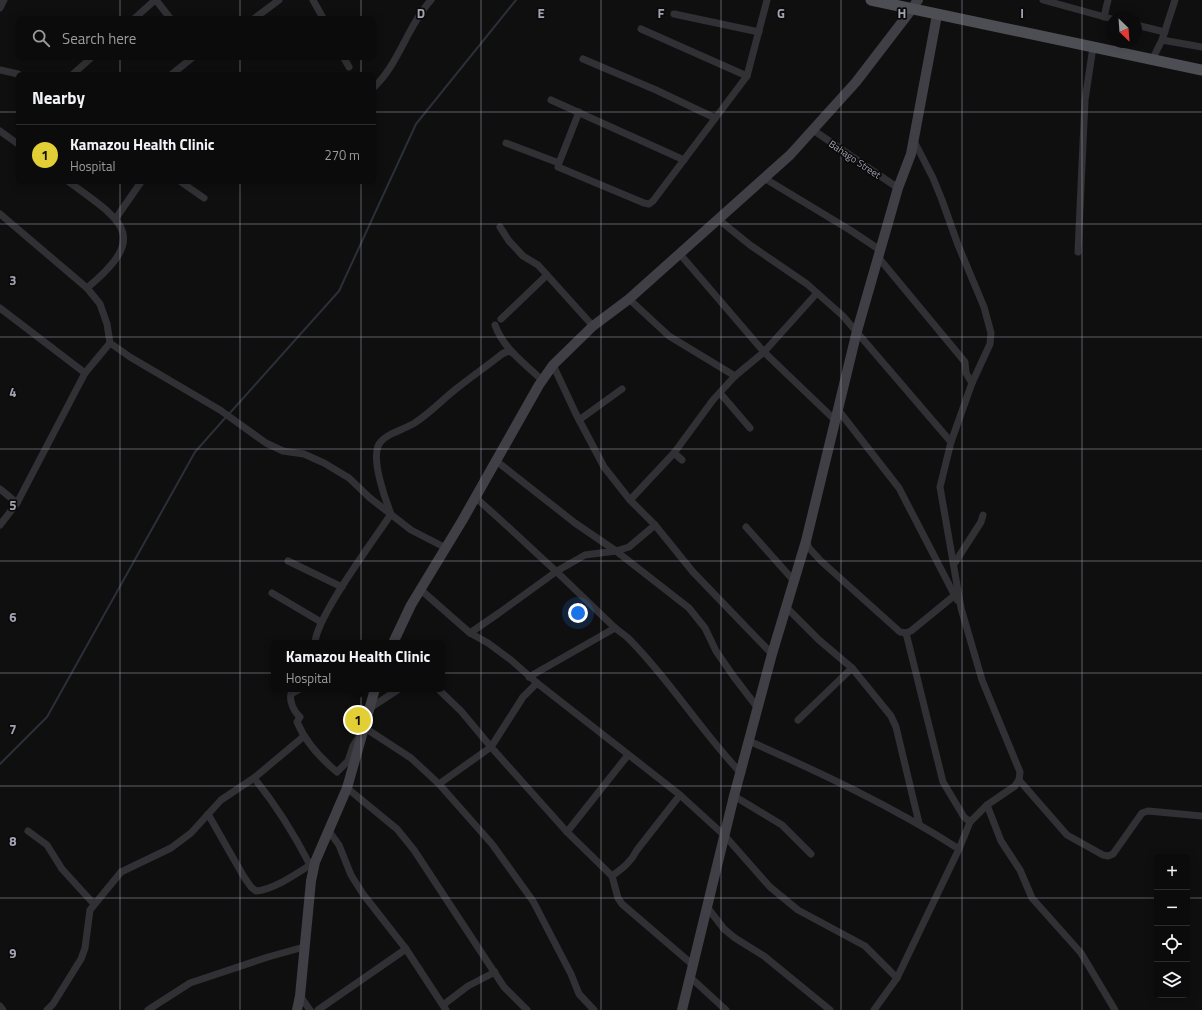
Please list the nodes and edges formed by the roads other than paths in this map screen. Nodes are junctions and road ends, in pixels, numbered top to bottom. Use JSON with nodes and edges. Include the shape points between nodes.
{"nodes":[{"id":1,"x":4,"y":0,"type":"edge"},
{"id":2,"x":156,"y":0,"type":"edge"},
{"id":3,"x":278,"y":0,"type":"edge"},
{"id":4,"x":313,"y":0,"type":"edge"},
{"id":5,"x":431,"y":0,"type":"edge"},
{"id":6,"x":767,"y":0,"type":"edge"},
{"id":7,"x":871,"y":0,"type":"edge"},
{"id":8,"x":895,"y":0,"type":"edge"},
{"id":9,"x":1043,"y":0,"type":"edge"},
{"id":10,"x":1108,"y":0,"type":"edge"},
{"id":11,"x":1175,"y":0,"type":"edge"},
{"id":12,"x":915,"y":4,"type":"edge"},
{"id":13,"x":0,"y":8,"type":"edge"},
{"id":14,"x":674,"y":14,"type":"dead end"},
{"id":15,"x":937,"y":15,"type":"junction"},
{"id":16,"x":137,"y":16,"type":"edge"},
{"id":17,"x":168,"y":16,"type":"edge"},
{"id":18,"x":258,"y":16,"type":"edge"},
{"id":19,"x":321,"y":16,"type":"edge"},
{"id":20,"x":1104,"y":17,"type":"joint"},
{"id":21,"x":1142,"y":26,"type":"edge"},
{"id":22,"x":641,"y":29,"type":"dead end"},
{"id":23,"x":759,"y":32,"type":"junction"},
{"id":24,"x":1165,"y":32,"type":"junction"},
{"id":25,"x":1040,"y":33,"type":"junction"},
{"id":26,"x":1162,"y":40,"type":"junction"},
{"id":27,"x":1093,"y":47,"type":"junction"},
{"id":28,"x":1202,"y":47,"type":"edge"},
{"id":29,"x":1155,"y":54,"type":"junction"},
{"id":30,"x":583,"y":59,"type":"dead end"},
{"id":31,"x":89,"y":60,"type":"edge"},
{"id":32,"x":190,"y":60,"type":"edge"},
{"id":33,"x":345,"y":60,"type":"edge"},
{"id":34,"x":1202,"y":64,"type":"edge"},
{"id":35,"x":348,"y":67,"type":"dead end"},
{"id":36,"x":0,"y":70,"type":"edge"},
{"id":37,"x":1202,"y":70,"type":"edge"},
{"id":38,"x":75,"y":72,"type":"edge"},
{"id":39,"x":174,"y":72,"type":"edge"},
{"id":40,"x":16,"y":74,"type":"edge"},
{"id":41,"x":747,"y":76,"type":"junction"},
{"id":42,"x":376,"y":84,"type":"edge"},
{"id":43,"x":551,"y":100,"type":"dead end"},
{"id":44,"x":579,"y":112,"type":"junction"},
{"id":45,"x":715,"y":118,"type":"junction"},
{"id":46,"x":813,"y":130,"type":"junction"},
{"id":47,"x":0,"y":131,"type":"edge"},
{"id":48,"x":913,"y":140,"type":"junction"},
{"id":49,"x":16,"y":143,"type":"edge"},
{"id":50,"x":506,"y":143,"type":"dead end"},
{"id":51,"x":684,"y":160,"type":"junction"},
{"id":52,"x":558,"y":168,"type":"dead end"},
{"id":53,"x":764,"y":178,"type":"junction"},
{"id":54,"x":73,"y":184,"type":"edge"},
{"id":55,"x":140,"y":184,"type":"edge"},
{"id":56,"x":184,"y":184,"type":"edge"},
{"id":57,"x":898,"y":188,"type":"junction"},
{"id":58,"x":204,"y":198,"type":"dead end"},
{"id":59,"x":0,"y":214,"type":"edge"},
{"id":60,"x":116,"y":218,"type":"junction"},
{"id":61,"x":718,"y":219,"type":"junction"},
{"id":62,"x":500,"y":227,"type":"dead end"},
{"id":63,"x":1078,"y":252,"type":"dead end"},
{"id":64,"x":680,"y":253,"type":"junction"},
{"id":65,"x":879,"y":254,"type":"junction"},
{"id":66,"x":547,"y":275,"type":"junction"},
{"id":67,"x":87,"y":288,"type":"junction"},
{"id":68,"x":817,"y":292,"type":"junction"},
{"id":69,"x":629,"y":299,"type":"junction"},
{"id":70,"x":0,"y":308,"type":"edge"},
{"id":71,"x":501,"y":319,"type":"dead end"},
{"id":72,"x":495,"y":325,"type":"dead end"},
{"id":73,"x":593,"y":326,"type":"junction"},
{"id":74,"x":857,"y":331,"type":"junction"},
{"id":75,"x":110,"y":343,"type":"junction"},
{"id":76,"x":764,"y":352,"type":"junction"},
{"id":77,"x":513,"y":353,"type":"junction"},
{"id":78,"x":553,"y":365,"type":"junction"},
{"id":79,"x":85,"y":373,"type":"junction"},
{"id":80,"x":735,"y":376,"type":"junction"},
{"id":81,"x":542,"y":380,"type":"junction"},
{"id":82,"x":972,"y":384,"type":"junction"},
{"id":83,"x":622,"y":389,"type":"dead end"},
{"id":84,"x":720,"y":393,"type":"junction"},
{"id":85,"x":837,"y":416,"type":"junction"},
{"id":86,"x":579,"y":420,"type":"junction"},
{"id":87,"x":750,"y":428,"type":"dead end"},
{"id":88,"x":951,"y":442,"type":"junction"},
{"id":89,"x":674,"y":453,"type":"junction"},
{"id":90,"x":495,"y":460,"type":"junction"},
{"id":91,"x":682,"y":460,"type":"dead end"},
{"id":92,"x":0,"y":489,"type":"edge"},
{"id":93,"x":475,"y":497,"type":"junction"},
{"id":94,"x":630,"y":500,"type":"junction"},
{"id":95,"x":17,"y":503,"type":"junction"},
{"id":96,"x":391,"y":514,"type":"junction"},
{"id":97,"x":983,"y":515,"type":"dead end"},
{"id":98,"x":655,"y":525,"type":"junction"},
{"id":99,"x":0,"y":526,"type":"edge"},
{"id":100,"x":746,"y":527,"type":"dead end"},
{"id":101,"x":806,"y":542,"type":"junction"},
{"id":102,"x":446,"y":548,"type":"junction"},
{"id":103,"x":616,"y":551,"type":"junction"},
{"id":104,"x":288,"y":561,"type":"dead end"},
{"id":105,"x":954,"y":564,"type":"junction"},
{"id":106,"x":557,"y":571,"type":"junction"},
{"id":107,"x":794,"y":581,"type":"junction"},
{"id":108,"x":342,"y":587,"type":"junction"},
{"id":109,"x":420,"y":590,"type":"junction"},
{"id":110,"x":272,"y":593,"type":"dead end"},
{"id":111,"x":955,"y":595,"type":"junction"},
{"id":112,"x":787,"y":608,"type":"junction"},
{"id":113,"x":961,"y":608,"type":"junction"},
{"id":114,"x":321,"y":622,"type":"junction"},
{"id":115,"x":615,"y":628,"type":"junction"},
{"id":116,"x":470,"y":632,"type":"junction"},
{"id":117,"x":906,"y":633,"type":"junction"},
{"id":118,"x":315,"y":640,"type":"edge"},
{"id":119,"x":394,"y":640,"type":"edge"},
{"id":120,"x":772,"y":654,"type":"junction"},
{"id":121,"x":852,"y":668,"type":"junction"},
{"id":122,"x":529,"y":677,"type":"junction"},
{"id":123,"x":537,"y":683,"type":"junction"},
{"id":124,"x":295,"y":692,"type":"edge"},
{"id":125,"x":375,"y":692,"type":"edge"},
{"id":126,"x":394,"y":692,"type":"edge"},
{"id":127,"x":441,"y":692,"type":"edge"},
{"id":128,"x":757,"y":707,"type":"junction"},
{"id":129,"x":370,"y":708,"type":"junction"},
{"id":130,"x":798,"y":720,"type":"dead end"},
{"id":131,"x":365,"y":728,"type":"junction"},
{"id":132,"x":303,"y":737,"type":"junction"},
{"id":133,"x":749,"y":741,"type":"junction"},
{"id":134,"x":491,"y":747,"type":"junction"},
{"id":135,"x":628,"y":755,"type":"junction"},
{"id":136,"x":740,"y":772,"type":"junction"},
{"id":137,"x":254,"y":778,"type":"junction"},
{"id":138,"x":1020,"y":780,"type":"junction"},
{"id":139,"x":439,"y":784,"type":"junction"},
{"id":140,"x":346,"y":788,"type":"junction"},
{"id":141,"x":680,"y":796,"type":"junction"},
{"id":142,"x":734,"y":796,"type":"junction"},
{"id":143,"x":987,"y":805,"type":"junction"},
{"id":144,"x":208,"y":814,"type":"junction"},
{"id":145,"x":1202,"y":816,"type":"edge"},
{"id":146,"x":970,"y":822,"type":"junction"},
{"id":147,"x":919,"y":823,"type":"junction"},
{"id":148,"x":328,"y":830,"type":"junction"},
{"id":149,"x":28,"y":831,"type":"dead end"},
{"id":150,"x":567,"y":832,"type":"junction"},
{"id":151,"x":725,"y":836,"type":"junction"},
{"id":152,"x":959,"y":849,"type":"junction"},
{"id":153,"x":811,"y":854,"type":"dead end"},
{"id":154,"x":312,"y":863,"type":"junction"},
{"id":155,"x":612,"y":876,"type":"junction"},
{"id":156,"x":93,"y":903,"type":"junction"},
{"id":157,"x":707,"y":907,"type":"junction"},
{"id":158,"x":304,"y":947,"type":"junction"},
{"id":159,"x":406,"y":950,"type":"junction"},
{"id":160,"x":693,"y":965,"type":"junction"},
{"id":161,"x":495,"y":972,"type":"junction"},
{"id":162,"x":690,"y":977,"type":"junction"},
{"id":163,"x":898,"y":978,"type":"junction"},
{"id":164,"x":300,"y":996,"type":"junction"},
{"id":165,"x":0,"y":1006,"type":"edge"},
{"id":166,"x":56,"y":1007,"type":"edge"},
{"id":167,"x":443,"y":1008,"type":"edge"},
{"id":168,"x":3,"y":1010,"type":"edge"},
{"id":169,"x":47,"y":1010,"type":"edge"},
{"id":170,"x":148,"y":1010,"type":"edge"},
{"id":171,"x":297,"y":1010,"type":"edge"},
{"id":172,"x":310,"y":1010,"type":"edge"},
{"id":173,"x":318,"y":1010,"type":"edge"},
{"id":174,"x":527,"y":1010,"type":"edge"},
{"id":175,"x":594,"y":1010,"type":"edge"},
{"id":176,"x":682,"y":1010,"type":"edge"},
{"id":177,"x":726,"y":1010,"type":"edge"},
{"id":178,"x":830,"y":1010,"type":"edge"},
{"id":179,"x":874,"y":1010,"type":"edge"},
{"id":180,"x":1115,"y":1010,"type":"edge"}],
"edges":[{"from":1,"to":13,"type":"street"},
{"from":2,"to":16,"type":"street"},
{"from":2,"to":17,"type":"street"},
{"from":3,"to":18,"type":"street"},
{"from":4,"to":19,"type":"street"},
{"from":5,"to":42,"type":"street","via":[[413,23],[390,66]]},
{"from":6,"to":23,"type":"street"},
{"from":7,"to":12,"type":"main road"},
{"from":8,"to":12,"type":"main road"},
{"from":9,"to":20,"type":"street"},
{"from":10,"to":20,"type":"street"},
{"from":11,"to":24,"type":"street"},
{"from":12,"to":15,"type":"main road"},
{"from":12,"to":25,"type":"main road"},
{"from":12,"to":46,"type":"street","via":[[856,82]]},
{"from":14,"to":23,"type":"street"},
{"from":15,"to":25,"type":"main road"},
{"from":15,"to":48,"type":"street"},
{"from":21,"to":24,"type":"street"},
{"from":22,"to":41,"type":"street"},
{"from":23,"to":41,"type":"street"},
{"from":24,"to":26,"type":"street"},
{"from":25,"to":27,"type":"main road"},
{"from":25,"to":29,"type":"main road"},
{"from":26,"to":28,"type":"street"},
{"from":26,"to":29,"type":"street"},
{"from":27,"to":37,"type":"main road"},
{"from":27,"to":63,"type":"street","via":[[1085,100]]},
{"from":29,"to":34,"type":"main road"},
{"from":30,"to":45,"type":"street"},
{"from":31,"to":38,"type":"street"},
{"from":32,"to":39,"type":"street"},
{"from":33,"to":35,"type":"street"},
{"from":36,"to":40,"type":"street"},
{"from":41,"to":45,"type":"street"},
{"from":43,"to":44,"type":"street"},
{"from":44,"to":50,"type":"street","via":[[559,163]]},
{"from":44,"to":51,"type":"street"},
{"from":45,"to":51,"type":"street"},
{"from":46,"to":53,"type":"street"},
{"from":46,"to":57,"type":"street","name":"Bahago Street"},
{"from":47,"to":49,"type":"street"},
{"from":48,"to":57,"type":"street","via":[[908,164]]},
{"from":48,"to":82,"type":"street","via":[[942,200],[984,307],[991,333],[990,344]]},
{"from":51,"to":52,"type":"street","via":[[649,204]]},
{"from":53,"to":61,"type":"street"},
{"from":53,"to":65,"type":"street","via":[[850,230]]},
{"from":54,"to":60,"type":"street"},
{"from":55,"to":60,"type":"street"},
{"from":56,"to":58,"type":"street"},
{"from":57,"to":65,"type":"street"},
{"from":59,"to":67,"type":"street"},
{"from":60,"to":67,"type":"street","via":[[125,237],[124,244],[103,275]]},
{"from":61,"to":64,"type":"street"},
{"from":61,"to":68,"type":"street"},
{"from":62,"to":66,"type":"street","via":[[523,256],[538,264]]},
{"from":64,"to":69,"type":"street"},
{"from":64,"to":76,"type":"street"},
{"from":65,"to":74,"type":"street"},
{"from":65,"to":82,"type":"street","via":[[965,362],[966,372]]},
{"from":66,"to":71,"type":"street"},
{"from":66,"to":73,"type":"street"},
{"from":67,"to":75,"type":"street","via":[[100,304]]},
{"from":68,"to":74,"type":"street"},
{"from":68,"to":76,"type":"street"},
{"from":69,"to":73,"type":"street"},
{"from":69,"to":80,"type":"street","via":[[669,336]]},
{"from":70,"to":79,"type":"street"},
{"from":72,"to":77,"type":"street","via":[[499,335]]},
{"from":73,"to":78,"type":"street"},
{"from":74,"to":85,"type":"street"},
{"from":74,"to":88,"type":"street"},
{"from":75,"to":79,"type":"street"},
{"from":75,"to":96,"type":"street","via":[[220,410],[266,443],[283,451],[304,454],[349,478]]},
{"from":76,"to":80,"type":"street"},
{"from":76,"to":85,"type":"street"},
{"from":77,"to":81,"type":"street"},
{"from":77,"to":96,"type":"street","via":[[508,351],[502,354],[416,423],[384,439],[379,445],[378,465],[384,497]]},
{"from":78,"to":81,"type":"street"},
{"from":78,"to":86,"type":"street"},
{"from":79,"to":95,"type":"street"},
{"from":80,"to":84,"type":"street"},
{"from":81,"to":90,"type":"street"},
{"from":82,"to":88,"type":"street"},
{"from":83,"to":86,"type":"street"},
{"from":84,"to":87,"type":"street"},
{"from":84,"to":89,"type":"street"},
{"from":85,"to":101,"type":"street"},
{"from":85,"to":111,"type":"street","via":[[899,488]]},
{"from":86,"to":94,"type":"street","via":[[604,467]]},
{"from":88,"to":105,"type":"street","via":[[940,487]]},
{"from":89,"to":91,"type":"street"},
{"from":89,"to":94,"type":"street"},
{"from":90,"to":93,"type":"street"},
{"from":90,"to":103,"type":"street","via":[[575,523]]},
{"from":92,"to":95,"type":"street"},
{"from":93,"to":102,"type":"street"},
{"from":93,"to":106,"type":"street"},
{"from":94,"to":98,"type":"street"},
{"from":95,"to":99,"type":"street"},
{"from":96,"to":102,"type":"street","via":[[411,530]]},
{"from":96,"to":108,"type":"street"},
{"from":97,"to":105,"type":"street"},
{"from":98,"to":103,"type":"street","via":[[629,547]]},
{"from":98,"to":120,"type":"street","via":[[693,572]]},
{"from":100,"to":107,"type":"street"},
{"from":101,"to":107,"type":"street"},
{"from":101,"to":117,"type":"street","via":[[821,561],[900,632]]},
{"from":102,"to":109,"type":"street"},
{"from":103,"to":106,"type":"street","via":[[585,555]]},
{"from":103,"to":128,"type":"street","via":[[694,613],[705,628],[716,651]]},
{"from":104,"to":108,"type":"street"},
{"from":105,"to":113,"type":"street"},
{"from":106,"to":115,"type":"street"},
{"from":106,"to":116,"type":"street"},
{"from":107,"to":112,"type":"street"},
{"from":108,"to":114,"type":"street"},
{"from":109,"to":116,"type":"street"},
{"from":109,"to":119,"type":"street"},
{"from":110,"to":114,"type":"street"},
{"from":111,"to":113,"type":"street"},
{"from":111,"to":117,"type":"street"},
{"from":112,"to":120,"type":"street"},
{"from":112,"to":121,"type":"street"},
{"from":113,"to":138,"type":"street","via":[[982,680],[1020,772]]},
{"from":114,"to":118,"type":"street"},
{"from":115,"to":122,"type":"street"},
{"from":115,"to":136,"type":"street","via":[[650,662]]},
{"from":116,"to":122,"type":"street"},
{"from":117,"to":146,"type":"street","via":[[943,782],[964,817]]},
{"from":120,"to":128,"type":"street"},
{"from":121,"to":130,"type":"street"},
{"from":121,"to":147,"type":"street","via":[[893,720]]},
{"from":122,"to":123,"type":"street"},
{"from":123,"to":134,"type":"street","via":[[523,697]]},
{"from":123,"to":135,"type":"street"},
{"from":124,"to":132,"type":"street","via":[[290,700],[300,717],[297,722]]},
{"from":125,"to":129,"type":"street"},
{"from":126,"to":129,"type":"street"},
{"from":127,"to":134,"type":"street"},
{"from":128,"to":133,"type":"street"},
{"from":129,"to":131,"type":"street"},
{"from":131,"to":132,"type":"street","via":[[353,746],[348,761],[337,772],[321,759]]},
{"from":131,"to":139,"type":"street","via":[[411,758]]},
{"from":131,"to":140,"type":"street"},
{"from":132,"to":137,"type":"street"},
{"from":133,"to":136,"type":"street"},
{"from":133,"to":147,"type":"street","via":[[829,776]]},
{"from":134,"to":139,"type":"street"},
{"from":134,"to":150,"type":"street"},
{"from":135,"to":141,"type":"street"},
{"from":135,"to":150,"type":"street"},
{"from":136,"to":142,"type":"street"},
{"from":137,"to":144,"type":"street","via":[[221,800]]},
{"from":137,"to":154,"type":"street","via":[[271,798]]},
{"from":138,"to":143,"type":"street"},
{"from":138,"to":145,"type":"street","via":[[1067,835],[1108,856],[1113,854],[1142,813],[1148,811]]},
{"from":139,"to":175,"type":"street","via":[[492,844],[533,901],[579,994]]},
{"from":140,"to":148,"type":"street"},
{"from":140,"to":161,"type":"street","via":[[396,829],[414,850]]},
{"from":141,"to":151,"type":"street"},
{"from":141,"to":155,"type":"street","via":[[633,858]]},
{"from":142,"to":151,"type":"street"},
{"from":142,"to":153,"type":"street","via":[[782,825]]},
{"from":143,"to":146,"type":"street"},
{"from":143,"to":180,"type":"street","via":[[1001,841],[1020,870],[1032,898],[1081,953]]},
{"from":144,"to":154,"type":"street","via":[[244,877],[256,891],[262,891],[294,875]]},
{"from":144,"to":156,"type":"street","via":[[191,833],[171,848],[121,872]]},
{"from":146,"to":152,"type":"street"},
{"from":147,"to":152,"type":"street"},
{"from":148,"to":154,"type":"street"},
{"from":148,"to":159,"type":"street","via":[[339,845],[351,875],[363,894]]},
{"from":149,"to":156,"type":"street","via":[[47,846],[62,869]]},
{"from":150,"to":155,"type":"street"},
{"from":151,"to":157,"type":"street"},
{"from":151,"to":163,"type":"street","via":[[770,887],[798,910],[865,946]]},
{"from":152,"to":163,"type":"street"},
{"from":154,"to":158,"type":"street"},
{"from":155,"to":160,"type":"street","via":[[622,904]]},
{"from":156,"to":166,"type":"street","via":[[85,948]]},
{"from":157,"to":160,"type":"street"},
{"from":157,"to":178,"type":"street","via":[[724,929],[764,956]]},
{"from":158,"to":164,"type":"street"},
{"from":158,"to":170,"type":"street","via":[[190,983]]},
{"from":159,"to":167,"type":"street"},
{"from":159,"to":173,"type":"street"},
{"from":160,"to":162,"type":"street"},
{"from":161,"to":167,"type":"street","via":[[468,986]]},
{"from":161,"to":174,"type":"street","via":[[504,987]]},
{"from":162,"to":176,"type":"street"},
{"from":162,"to":177,"type":"street"},
{"from":163,"to":179,"type":"street"},
{"from":164,"to":171,"type":"street"},
{"from":164,"to":172,"type":"street"},
{"from":165,"to":168,"type":"street"},
{"from":166,"to":169,"type":"street"}]}
